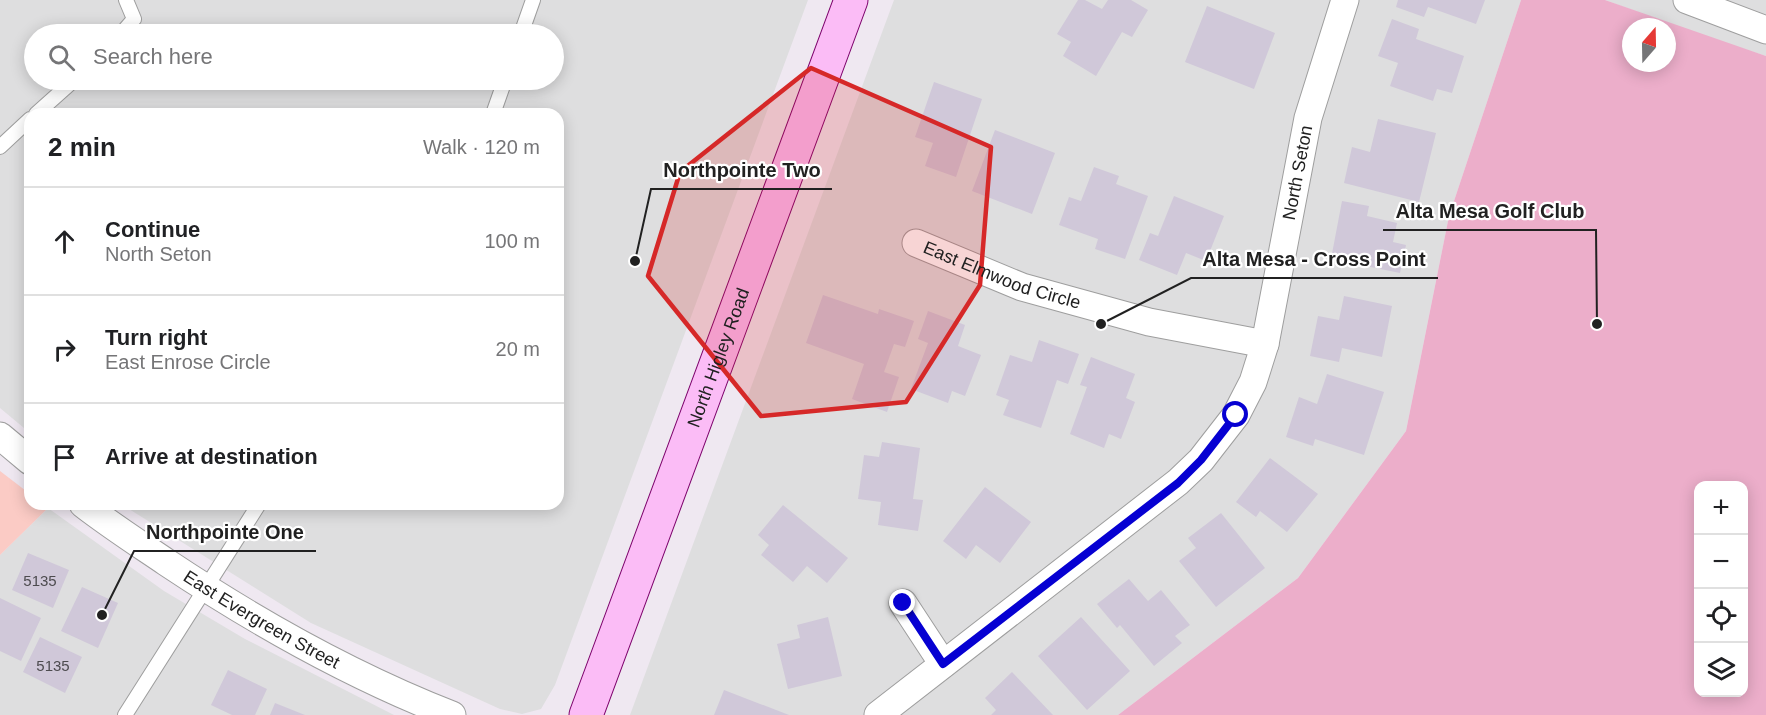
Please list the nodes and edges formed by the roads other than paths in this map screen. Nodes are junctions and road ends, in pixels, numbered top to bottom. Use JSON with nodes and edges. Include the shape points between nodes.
{"nodes":[{"id":1,"x":126,"y":0,"type":"edge"},
{"id":2,"x":533,"y":0,"type":"edge"},
{"id":3,"x":851,"y":0,"type":"edge"},
{"id":4,"x":1687,"y":0,"type":"edge"},
{"id":5,"x":1341,"y":1,"type":"edge"},
{"id":6,"x":130,"y":24,"type":"edge"},
{"id":7,"x":525,"y":24,"type":"edge"},
{"id":8,"x":1766,"y":30,"type":"edge"},
{"id":9,"x":63,"y":90,"type":"edge"},
{"id":10,"x":501,"y":90,"type":"edge"},
{"id":11,"x":43,"y":108,"type":"edge"},
{"id":12,"x":495,"y":108,"type":"edge"},
{"id":13,"x":24,"y":125,"type":"edge"},
{"id":14,"x":0,"y":147,"type":"edge"},
{"id":15,"x":916,"y":243,"type":"dead end"},
{"id":16,"x":1265,"y":344,"type":"junction"},
{"id":17,"x":0,"y":436,"type":"edge"},
{"id":18,"x":24,"y":456,"type":"edge"},
{"id":19,"x":92,"y":510,"type":"edge"},
{"id":20,"x":255,"y":510,"type":"edge"},
{"id":21,"x":206,"y":588,"type":"junction"},
{"id":22,"x":903,"y":603,"type":"dead end"},
{"id":23,"x":943,"y":664,"type":"junction"},
{"id":24,"x":125,"y":715,"type":"edge"},
{"id":25,"x":452,"y":715,"type":"edge"},
{"id":26,"x":586,"y":715,"type":"edge"},
{"id":27,"x":878,"y":715,"type":"edge"}],
"edges":[{"from":1,"to":6,"type":"lane","via":[[134,19]]},
{"from":2,"to":7,"type":"lane"},
{"from":3,"to":26,"type":"main road","name":"North Higley Road"},
{"from":4,"to":8,"type":"street"},
{"from":5,"to":16,"type":"street","name":"North Seton","via":[[1308,118]]},
{"from":9,"to":11,"type":"lane"},
{"from":10,"to":12,"type":"lane"},
{"from":13,"to":14,"type":"lane"},
{"from":15,"to":16,"type":"street","name":"East Elmwood Circle","via":[[1034,290],[1149,322]]},
{"from":16,"to":23,"type":"street","name":"North Seton","via":[[1253,382],[1236,415],[1178,483]]},
{"from":17,"to":18,"type":"street"},
{"from":19,"to":21,"type":"street","name":"East Evergreen Street"},
{"from":20,"to":21,"type":"lane"},
{"from":21,"to":24,"type":"lane"},
{"from":21,"to":25,"type":"street","name":"East Evergreen Street","via":[[329,658]]},
{"from":22,"to":23,"type":"street"},
{"from":23,"to":27,"type":"street","name":"North Seton"}]}
